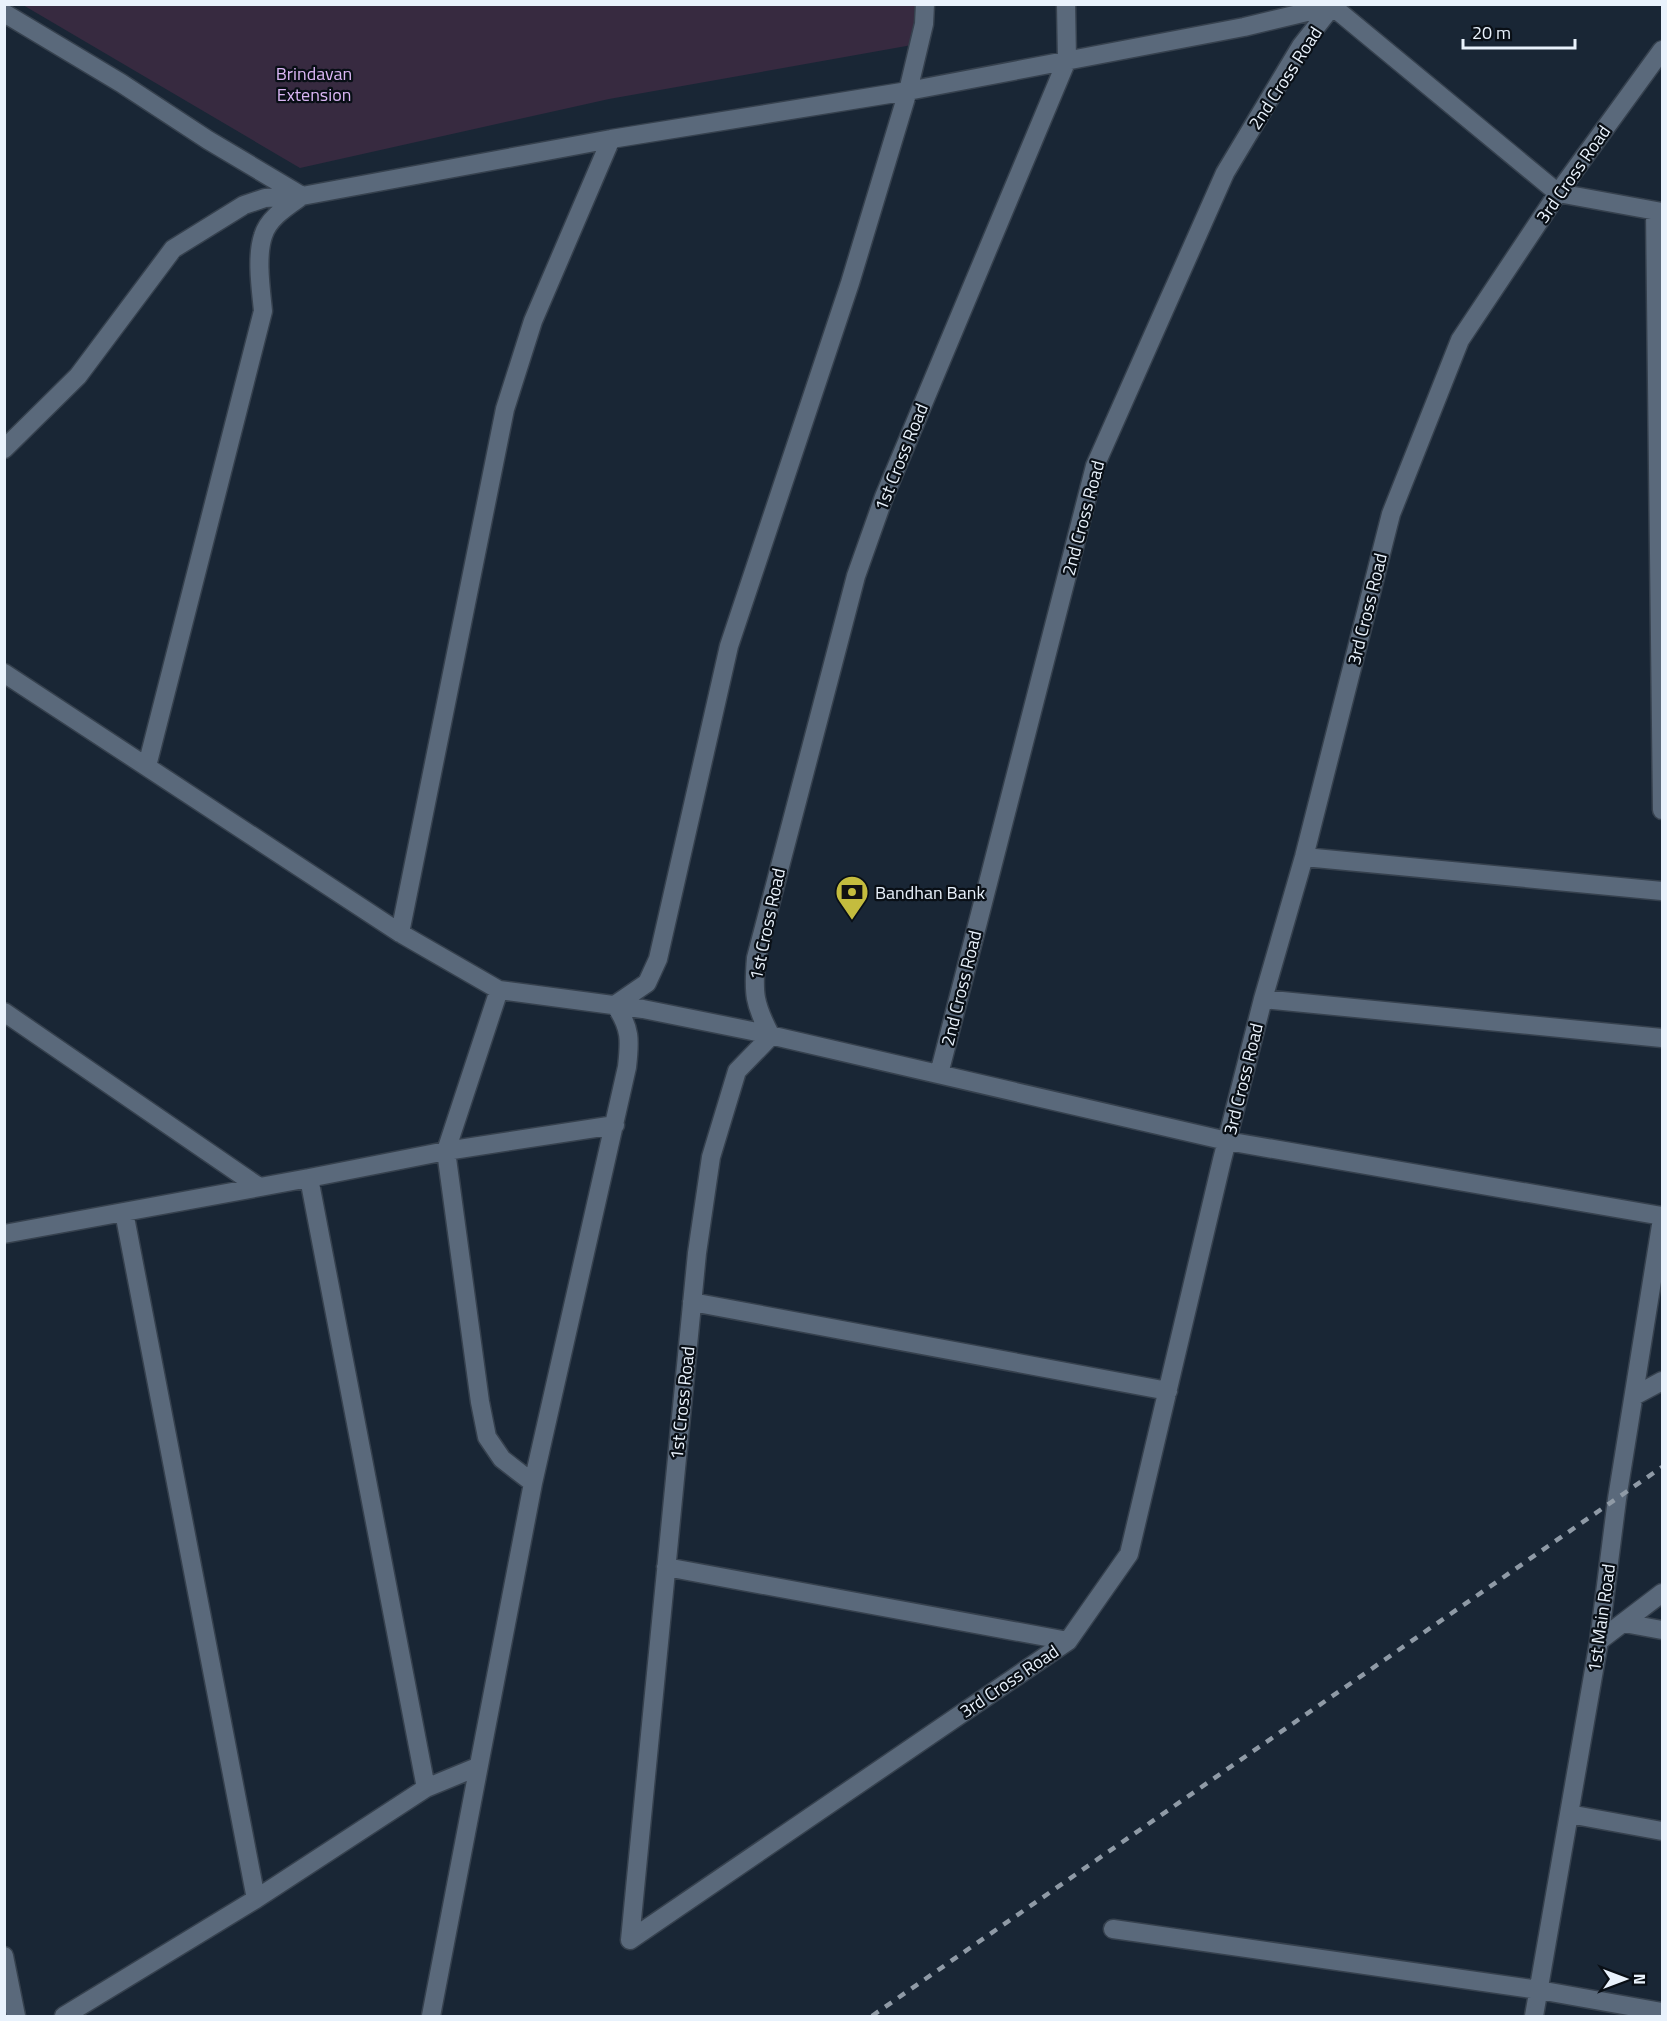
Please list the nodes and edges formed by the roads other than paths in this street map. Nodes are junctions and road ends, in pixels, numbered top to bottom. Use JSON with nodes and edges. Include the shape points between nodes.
{"nodes":[{"id":1,"x":925,"y":4,"type":"edge"},
{"id":2,"x":1066,"y":4,"type":"edge"},
{"id":3,"x":1333,"y":5,"type":"edge"},
{"id":4,"x":4,"y":13,"type":"edge"},
{"id":5,"x":1662,"y":50,"type":"edge"},
{"id":6,"x":1067,"y":60,"type":"junction"},
{"id":7,"x":908,"y":91,"type":"junction"},
{"id":8,"x":611,"y":139,"type":"junction"},
{"id":9,"x":1558,"y":193,"type":"junction"},
{"id":10,"x":302,"y":196,"type":"junction"},
{"id":11,"x":1659,"y":212,"type":"edge"},
{"id":12,"x":4,"y":449,"type":"edge"},
{"id":13,"x":4,"y":674,"type":"edge"},
{"id":14,"x":147,"y":766,"type":"junction"},
{"id":15,"x":1662,"y":810,"type":"edge"},
{"id":16,"x":1304,"y":856,"type":"junction"},
{"id":17,"x":1662,"y":891,"type":"edge"},
{"id":18,"x":400,"y":933,"type":"junction"},
{"id":19,"x":499,"y":990,"type":"junction"},
{"id":20,"x":1263,"y":999,"type":"junction"},
{"id":21,"x":615,"y":1005,"type":"junction"},
{"id":22,"x":4,"y":1012,"type":"edge"},
{"id":23,"x":771,"y":1036,"type":"junction"},
{"id":24,"x":1662,"y":1038,"type":"edge"},
{"id":25,"x":939,"y":1074,"type":"junction"},
{"id":26,"x":615,"y":1125,"type":"junction"},
{"id":27,"x":1227,"y":1141,"type":"junction"},
{"id":28,"x":446,"y":1150,"type":"junction"},
{"id":29,"x":309,"y":1178,"type":"junction"},
{"id":30,"x":259,"y":1187,"type":"junction"},
{"id":31,"x":124,"y":1212,"type":"junction"},
{"id":32,"x":1662,"y":1218,"type":"edge"},
{"id":33,"x":4,"y":1234,"type":"edge"},
{"id":34,"x":692,"y":1302,"type":"junction"},
{"id":35,"x":1662,"y":1382,"type":"edge"},
{"id":36,"x":1168,"y":1391,"type":"junction"},
{"id":37,"x":1634,"y":1396,"type":"junction"},
{"id":38,"x":533,"y":1483,"type":"junction"},
{"id":39,"x":666,"y":1567,"type":"junction"},
{"id":40,"x":1662,"y":1593,"type":"edge"},
{"id":41,"x":1624,"y":1623,"type":"junction"},
{"id":42,"x":1662,"y":1630,"type":"edge"},
{"id":43,"x":1068,"y":1641,"type":"junction"},
{"id":44,"x":1599,"y":1641,"type":"junction"},
{"id":45,"x":477,"y":1767,"type":"junction"},
{"id":46,"x":426,"y":1788,"type":"junction"},
{"id":47,"x":1569,"y":1814,"type":"junction"},
{"id":48,"x":1662,"y":1831,"type":"edge"},
{"id":49,"x":256,"y":1899,"type":"junction"},
{"id":50,"x":1113,"y":1929,"type":"dead end"},
{"id":51,"x":630,"y":1940,"type":"joint"},
{"id":52,"x":4,"y":1956,"type":"edge"},
{"id":53,"x":1539,"y":1990,"type":"junction"},
{"id":54,"x":1662,"y":2012,"type":"edge"},
{"id":55,"x":16,"y":2016,"type":"edge"},
{"id":56,"x":63,"y":2016,"type":"edge"},
{"id":57,"x":431,"y":2016,"type":"edge"},
{"id":58,"x":1534,"y":2016,"type":"edge"}],
"edges":[{"from":1,"to":7,"type":"street"},
{"from":2,"to":6,"type":"street","name":"1st Cross Road"},
{"from":3,"to":6,"type":"street","via":[[1244,27]]},
{"from":3,"to":9,"type":"street"},
{"from":3,"to":25,"type":"street","name":"2nd Cross Road","via":[[1301,46],[1225,173],[1095,466]]},
{"from":4,"to":10,"type":"street"},
{"from":5,"to":9,"type":"street","name":"3rd Cross Road"},
{"from":6,"to":7,"type":"street"},
{"from":6,"to":23,"type":"street","name":"1st Cross Road","via":[[884,497],[856,576],[756,958],[753,989]]},
{"from":7,"to":8,"type":"street"},
{"from":7,"to":21,"type":"street","via":[[850,283],[729,646],[658,959],[647,983]]},
{"from":8,"to":10,"type":"street"},
{"from":8,"to":18,"type":"street","via":[[533,321],[505,409]]},
{"from":9,"to":11,"type":"street"},
{"from":9,"to":16,"type":"street","name":"3rd Cross Road","via":[[1460,339],[1391,514]]},
{"from":10,"to":12,"type":"street","via":[[265,198],[244,205],[173,249],[78,376]]},
{"from":10,"to":14,"type":"street","via":[[278,214],[263,235],[259,272],[263,311]]},
{"from":11,"to":15,"type":"street"},
{"from":13,"to":14,"type":"street"},
{"from":14,"to":18,"type":"street"},
{"from":16,"to":17,"type":"street"},
{"from":16,"to":20,"type":"street","name":"3rd Cross Road"},
{"from":18,"to":19,"type":"street"},
{"from":19,"to":21,"type":"street"},
{"from":19,"to":28,"type":"street"},
{"from":20,"to":24,"type":"street"},
{"from":20,"to":27,"type":"street","name":"3rd Cross Road"},
{"from":21,"to":23,"type":"street"},
{"from":21,"to":26,"type":"street","via":[[626,1020],[630,1042]]},
{"from":22,"to":30,"type":"street"},
{"from":23,"to":25,"type":"street"},
{"from":23,"to":34,"type":"street","name":"1st Cross Road","via":[[737,1071],[711,1157]]},
{"from":25,"to":27,"type":"street"},
{"from":26,"to":28,"type":"street"},
{"from":26,"to":38,"type":"street"},
{"from":27,"to":32,"type":"street"},
{"from":27,"to":36,"type":"street","name":"3rd Cross Road"},
{"from":28,"to":29,"type":"street"},
{"from":28,"to":38,"type":"street","via":[[487,1437],[502,1459]]},
{"from":29,"to":30,"type":"street"},
{"from":29,"to":46,"type":"street"},
{"from":30,"to":31,"type":"street"},
{"from":31,"to":33,"type":"street"},
{"from":31,"to":49,"type":"street"},
{"from":32,"to":37,"type":"street","name":"1st Main Road"},
{"from":34,"to":36,"type":"street"},
{"from":34,"to":39,"type":"street","name":"1st Cross Road"},
{"from":35,"to":37,"type":"street"},
{"from":36,"to":43,"type":"street","name":"3rd Cross Road","via":[[1130,1554]]},
{"from":37,"to":44,"type":"street","name":"1st Main Road"},
{"from":38,"to":45,"type":"street"},
{"from":39,"to":43,"type":"street"},
{"from":39,"to":51,"type":"street","name":"1st Cross Road"},
{"from":40,"to":41,"type":"street"},
{"from":41,"to":42,"type":"street"},
{"from":41,"to":44,"type":"street"},
{"from":43,"to":51,"type":"street","name":"3rd Cross Road"},
{"from":44,"to":47,"type":"street","name":"1st Main Road"},
{"from":45,"to":46,"type":"street"},
{"from":45,"to":57,"type":"street"},
{"from":46,"to":49,"type":"street"},
{"from":47,"to":48,"type":"street"},
{"from":47,"to":53,"type":"street","name":"1st Main Road"},
{"from":49,"to":56,"type":"street"},
{"from":50,"to":53,"type":"street"},
{"from":52,"to":55,"type":"street"},
{"from":53,"to":54,"type":"street"},
{"from":53,"to":58,"type":"street","name":"1st Main Road"}]}
